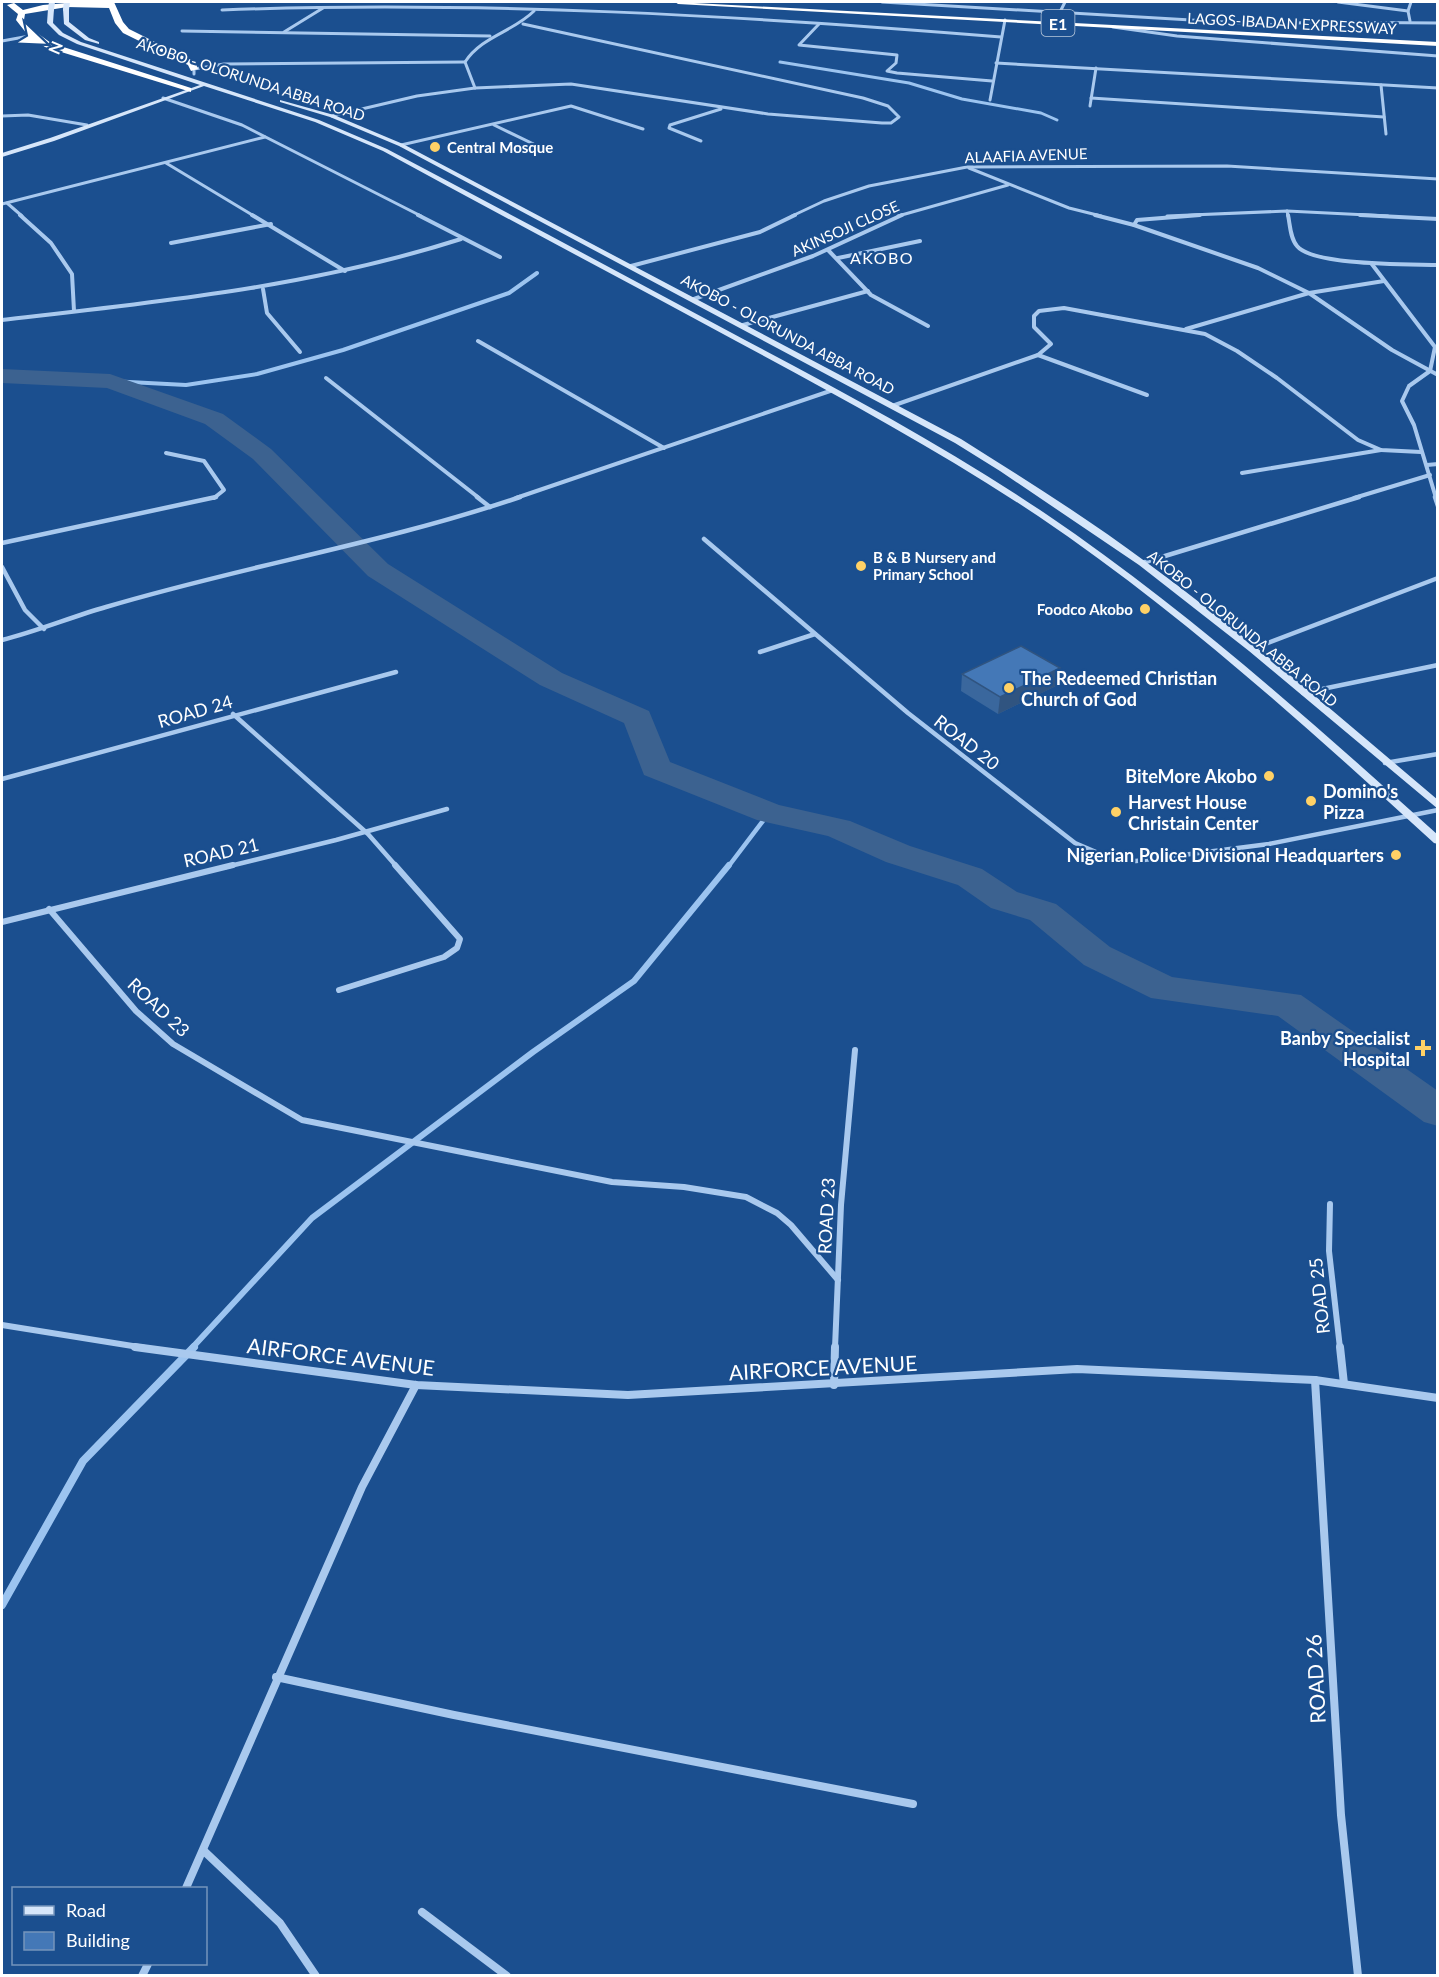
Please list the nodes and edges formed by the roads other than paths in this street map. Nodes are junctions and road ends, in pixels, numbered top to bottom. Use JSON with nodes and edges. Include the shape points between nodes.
{"nodes":[{"id":1,"x":52,"y":2,"type":"edge"},
{"id":2,"x":67,"y":2,"type":"edge"},
{"id":3,"x":73,"y":2,"type":"edge"},
{"id":4,"x":678,"y":2,"type":"edge"},
{"id":5,"x":825,"y":2,"type":"edge"},
{"id":6,"x":882,"y":2,"type":"edge"},
{"id":7,"x":898,"y":2,"type":"edge"},
{"id":8,"x":1065,"y":2,"type":"edge"},
{"id":9,"x":1338,"y":2,"type":"edge"},
{"id":10,"x":1411,"y":2,"type":"edge"},
{"id":11,"x":112,"y":4,"type":"edge"},
{"id":12,"x":6,"y":6,"type":"edge"},
{"id":13,"x":326,"y":6,"type":"junction"},
{"id":14,"x":222,"y":10,"type":"dead end"},
{"id":15,"x":534,"y":11,"type":"junction"},
{"id":16,"x":1408,"y":11,"type":"junction"},
{"id":17,"x":1060,"y":12,"type":"junction"},
{"id":18,"x":22,"y":13,"type":"junction"},
{"id":19,"x":1005,"y":20,"type":"junction"},
{"id":20,"x":1410,"y":21,"type":"junction"},
{"id":21,"x":1437,"y":23,"type":"edge"},
{"id":22,"x":523,"y":24,"type":"junction"},
{"id":23,"x":819,"y":24,"type":"junction"},
{"id":24,"x":1102,"y":25,"type":"junction"},
{"id":25,"x":183,"y":31,"type":"dead end"},
{"id":26,"x":284,"y":32,"type":"junction"},
{"id":27,"x":34,"y":35,"type":"junction"},
{"id":28,"x":490,"y":36,"type":"junction"},
{"id":29,"x":1437,"y":36,"type":"edge"},
{"id":30,"x":1001,"y":37,"type":"junction"},
{"id":31,"x":2,"y":41,"type":"edge"},
{"id":32,"x":1437,"y":44,"type":"edge"},
{"id":33,"x":1437,"y":56,"type":"edge"},
{"id":34,"x":465,"y":62,"type":"junction"},
{"id":35,"x":996,"y":63,"type":"junction"},
{"id":36,"x":1096,"y":68,"type":"junction"},
{"id":37,"x":194,"y":72,"type":"junction"},
{"id":38,"x":992,"y":81,"type":"junction"},
{"id":39,"x":208,"y":84,"type":"junction"},
{"id":40,"x":1381,"y":85,"type":"junction"},
{"id":41,"x":475,"y":88,"type":"junction"},
{"id":42,"x":1437,"y":88,"type":"edge"},
{"id":43,"x":188,"y":90,"type":"junction"},
{"id":44,"x":163,"y":98,"type":"junction"},
{"id":45,"x":1091,"y":98,"type":"junction"},
{"id":46,"x":990,"y":100,"type":"dead end"},
{"id":47,"x":1090,"y":106,"type":"dead end"},
{"id":48,"x":725,"y":108,"type":"junction"},
{"id":49,"x":2,"y":116,"type":"edge"},
{"id":50,"x":332,"y":116,"type":"junction"},
{"id":51,"x":1384,"y":117,"type":"junction"},
{"id":52,"x":87,"y":125,"type":"junction"},
{"id":53,"x":493,"y":125,"type":"junction"},
{"id":54,"x":643,"y":129,"type":"dead end"},
{"id":55,"x":1386,"y":134,"type":"dead end"},
{"id":56,"x":266,"y":137,"type":"junction"},
{"id":57,"x":387,"y":139,"type":"junction"},
{"id":58,"x":701,"y":141,"type":"dead end"},
{"id":59,"x":370,"y":143,"type":"junction"},
{"id":60,"x":401,"y":145,"type":"junction"},
{"id":61,"x":550,"y":152,"type":"dead end"},
{"id":62,"x":2,"y":155,"type":"edge"},
{"id":63,"x":166,"y":163,"type":"junction"},
{"id":64,"x":966,"y":167,"type":"junction"},
{"id":65,"x":1437,"y":178,"type":"edge"},
{"id":66,"x":1008,"y":185,"type":"junction"},
{"id":67,"x":7,"y":203,"type":"junction"},
{"id":68,"x":2,"y":204,"type":"edge"},
{"id":69,"x":1287,"y":211,"type":"junction"},
{"id":70,"x":1437,"y":219,"type":"edge"},
{"id":71,"x":271,"y":224,"type":"junction"},
{"id":72,"x":1134,"y":225,"type":"junction"},
{"id":73,"x":461,"y":239,"type":"junction"},
{"id":74,"x":920,"y":241,"type":"dead end"},
{"id":75,"x":171,"y":243,"type":"dead end"},
{"id":76,"x":828,"y":250,"type":"junction"},
{"id":77,"x":501,"y":256,"type":"dead end"},
{"id":78,"x":838,"y":258,"type":"junction"},
{"id":79,"x":1371,"y":263,"type":"junction"},
{"id":80,"x":1437,"y":265,"type":"edge"},
{"id":81,"x":631,"y":266,"type":"junction"},
{"id":82,"x":346,"y":271,"type":"junction"},
{"id":83,"x":1384,"y":280,"type":"junction"},
{"id":84,"x":263,"y":289,"type":"junction"},
{"id":85,"x":868,"y":291,"type":"junction"},
{"id":86,"x":1309,"y":293,"type":"junction"},
{"id":87,"x":694,"y":299,"type":"junction"},
{"id":88,"x":710,"y":307,"type":"junction"},
{"id":89,"x":74,"y":311,"type":"junction"},
{"id":90,"x":692,"y":313,"type":"junction"},
{"id":91,"x":2,"y":320,"type":"edge"},
{"id":92,"x":743,"y":324,"type":"junction"},
{"id":93,"x":928,"y":326,"type":"dead end"},
{"id":94,"x":1186,"y":329,"type":"junction"},
{"id":95,"x":478,"y":341,"type":"dead end"},
{"id":96,"x":300,"y":352,"type":"dead end"},
{"id":97,"x":1038,"y":355,"type":"junction"},
{"id":98,"x":1430,"y":371,"type":"junction"},
{"id":99,"x":1437,"y":375,"type":"edge"},
{"id":100,"x":327,"y":378,"type":"dead end"},
{"id":101,"x":833,"y":390,"type":"junction"},
{"id":102,"x":1147,"y":395,"type":"dead end"},
{"id":103,"x":892,"y":406,"type":"junction"},
{"id":104,"x":664,"y":448,"type":"junction"},
{"id":105,"x":1381,"y":450,"type":"junction"},
{"id":106,"x":1421,"y":452,"type":"junction"},
{"id":107,"x":166,"y":453,"type":"dead end"},
{"id":108,"x":1437,"y":464,"type":"edge"},
{"id":109,"x":1427,"y":465,"type":"junction"},
{"id":110,"x":1242,"y":473,"type":"dead end"},
{"id":111,"x":1430,"y":475,"type":"junction"},
{"id":112,"x":1437,"y":506,"type":"edge"},
{"id":113,"x":490,"y":507,"type":"junction"},
{"id":114,"x":705,"y":539,"type":"dead end"},
{"id":115,"x":2,"y":543,"type":"edge"},
{"id":116,"x":1142,"y":563,"type":"junction"},
{"id":117,"x":2,"y":567,"type":"edge"},
{"id":118,"x":1437,"y":578,"type":"edge"},
{"id":119,"x":1177,"y":591,"type":"junction"},
{"id":120,"x":1153,"y":597,"type":"junction"},
{"id":121,"x":44,"y":629,"type":"junction"},
{"id":122,"x":815,"y":634,"type":"junction"},
{"id":123,"x":2,"y":640,"type":"edge"},
{"id":124,"x":1252,"y":649,"type":"junction"},
{"id":125,"x":760,"y":652,"type":"dead end"},
{"id":126,"x":1437,"y":665,"type":"edge"},
{"id":127,"x":396,"y":672,"type":"dead end"},
{"id":128,"x":1303,"y":694,"type":"junction"},
{"id":129,"x":233,"y":714,"type":"junction"},
{"id":130,"x":1437,"y":754,"type":"edge"},
{"id":131,"x":1385,"y":763,"type":"junction"},
{"id":132,"x":2,"y":779,"type":"edge"},
{"id":133,"x":1437,"y":808,"type":"edge"},
{"id":134,"x":447,"y":809,"type":"dead end"},
{"id":135,"x":1410,"y":816,"type":"junction"},
{"id":136,"x":368,"y":834,"type":"junction"},
{"id":137,"x":1437,"y":841,"type":"edge"},
{"id":138,"x":49,"y":909,"type":"junction"},
{"id":139,"x":2,"y":922,"type":"edge"},
{"id":140,"x":339,"y":990,"type":"dead end"},
{"id":141,"x":855,"y":1050,"type":"dead end"},
{"id":142,"x":1330,"y":1204,"type":"dead end"},
{"id":143,"x":838,"y":1280,"type":"junction"},
{"id":144,"x":2,"y":1325,"type":"edge"},
{"id":145,"x":1315,"y":1380,"type":"junction"},
{"id":146,"x":1344,"y":1384,"type":"junction"},
{"id":147,"x":416,"y":1385,"type":"junction"},
{"id":148,"x":834,"y":1385,"type":"junction"},
{"id":149,"x":1437,"y":1398,"type":"edge"},
{"id":150,"x":276,"y":1677,"type":"junction"},
{"id":151,"x":914,"y":1804,"type":"dead end"},
{"id":152,"x":204,"y":1851,"type":"junction"},
{"id":153,"x":186,"y":1887,"type":"edge"},
{"id":154,"x":422,"y":1912,"type":"dead end"},
{"id":155,"x":316,"y":1976,"type":"edge"},
{"id":156,"x":507,"y":1976,"type":"edge"},
{"id":157,"x":1358,"y":1976,"type":"edge"}],
"edges":[{"from":1,"to":39,"type":"main road","name":"AKOBO - OLORUNDA ABBA ROAD","bridge":true,"via":[[50,23],[61,34]]},
{"from":2,"to":37,"type":"main road","name":"AKOBO - OLORUNDA ABBA ROAD","bridge":true,"via":[[66,23],[87,39]]},
{"from":3,"to":12,"type":"highway"},
{"from":4,"to":19,"type":"highway","name":"LAGOS-IBADAN EXPRESSWAY","number":"E1"},
{"from":5,"to":29,"type":"highway","name":"LAGOS-IBADAN EXPRESSWAY","number":"E1"},
{"from":6,"to":7,"type":"street"},
{"from":7,"to":17,"type":"street"},
{"from":8,"to":17,"type":"street"},
{"from":9,"to":16,"type":"street"},
{"from":10,"to":16,"type":"street"},
{"from":11,"to":18,"type":"highway","via":[[38,8]]},
{"from":11,"to":37,"type":"highway","via":[[126,31],[192,64]]},
{"from":12,"to":18,"type":"highway"},
{"from":13,"to":14,"type":"street"},
{"from":13,"to":15,"type":"street"},
{"from":13,"to":26,"type":"street"},
{"from":15,"to":22,"type":"street"},
{"from":15,"to":23,"type":"street"},
{"from":16,"to":20,"type":"street"},
{"from":17,"to":20,"type":"street","via":[[1275,25]]},
{"from":18,"to":27,"type":"highway","via":[[20,20]]},
{"from":19,"to":24,"type":"highway","name":"LAGOS-IBADAN EXPRESSWAY","number":"E1"},
{"from":19,"to":30,"type":"street"},
{"from":20,"to":21,"type":"street"},
{"from":22,"to":28,"type":"street"},
{"from":22,"to":48,"type":"street","via":[[863,98],[888,106],[899,117],[882,123]]},
{"from":23,"to":30,"type":"street"},
{"from":23,"to":38,"type":"street","via":[[799,45],[897,54],[896,63],[887,70],[897,74]]},
{"from":24,"to":32,"type":"highway","name":"LAGOS-IBADAN EXPRESSWAY","number":"E1"},
{"from":24,"to":33,"type":"street","via":[[1177,36]]},
{"from":25,"to":26,"type":"street"},
{"from":26,"to":28,"type":"street"},
{"from":27,"to":31,"type":"street"},
{"from":27,"to":43,"type":"highway","via":[[74,55]]},
{"from":28,"to":34,"type":"street","via":[[474,48]]},
{"from":30,"to":35,"type":"street"},
{"from":34,"to":37,"type":"street","via":[[237,64]]},
{"from":34,"to":41,"type":"street"},
{"from":35,"to":36,"type":"street"},
{"from":35,"to":38,"type":"street"},
{"from":36,"to":40,"type":"street"},
{"from":36,"to":45,"type":"street"},
{"from":37,"to":50,"type":"main road","name":"AKOBO - OLORUNDA ABBA ROAD"},
{"from":38,"to":46,"type":"street"},
{"from":39,"to":43,"type":"main road"},
{"from":39,"to":59,"type":"main road","name":"AKOBO - OLORUNDA ABBA ROAD"},
{"from":40,"to":42,"type":"street"},
{"from":40,"to":51,"type":"street"},
{"from":41,"to":48,"type":"street","via":[[571,84]]},
{"from":41,"to":50,"type":"street","via":[[417,96]]},
{"from":43,"to":44,"type":"main road"},
{"from":44,"to":52,"type":"main road"},
{"from":44,"to":56,"type":"street","via":[[216,114]]},
{"from":45,"to":47,"type":"street"},
{"from":45,"to":51,"type":"street"},
{"from":48,"to":58,"type":"street","via":[[670,125],[669,128]]},
{"from":49,"to":52,"type":"street","via":[[28,115]]},
{"from":50,"to":57,"type":"main road","name":"AKOBO - OLORUNDA ABBA ROAD"},
{"from":51,"to":55,"type":"street"},
{"from":52,"to":62,"type":"main road","via":[[54,140]]},
{"from":53,"to":54,"type":"street","via":[[571,106]]},
{"from":53,"to":60,"type":"street"},
{"from":53,"to":61,"type":"street"},
{"from":56,"to":63,"type":"street"},
{"from":56,"to":73,"type":"street"},
{"from":57,"to":59,"type":"main road"},
{"from":57,"to":60,"type":"main road","name":"AKOBO - OLORUNDA ABBA ROAD"},
{"from":59,"to":90,"type":"main road","name":"AKOBO - OLORUNDA ABBA ROAD"},
{"from":60,"to":81,"type":"main road","name":"AKOBO - OLORUNDA ABBA ROAD"},
{"from":63,"to":67,"type":"street"},
{"from":63,"to":71,"type":"street"},
{"from":64,"to":65,"type":"street","name":"ALAAFIA AVENUE","via":[[1227,166]]},
{"from":64,"to":66,"type":"street"},
{"from":64,"to":81,"type":"street","name":"ALAAFIA AVENUE","via":[[869,186],[824,201],[760,232]]},
{"from":66,"to":72,"type":"street","via":[[1069,208]]},
{"from":66,"to":76,"type":"street","name":"AKINSOJI CLOSE","via":[[901,215]]},
{"from":67,"to":68,"type":"street"},
{"from":67,"to":89,"type":"street","via":[[51,243],[72,274]]},
{"from":69,"to":70,"type":"street"},
{"from":69,"to":72,"type":"street","via":[[1152,217],[1137,220]]},
{"from":69,"to":79,"type":"street","via":[[1298,249],[1308,255]]},
{"from":71,"to":75,"type":"street"},
{"from":71,"to":82,"type":"street"},
{"from":72,"to":86,"type":"street","via":[[1258,268]]},
{"from":73,"to":77,"type":"street"},
{"from":73,"to":82,"type":"street"},
{"from":74,"to":78,"type":"street"},
{"from":76,"to":78,"type":"street"},
{"from":76,"to":87,"type":"street","name":"AKINSOJI CLOSE"},
{"from":78,"to":85,"type":"street"},
{"from":79,"to":80,"type":"street"},
{"from":79,"to":83,"type":"street"},
{"from":81,"to":87,"type":"main road","name":"AKOBO - OLORUNDA ABBA ROAD"},
{"from":82,"to":84,"type":"street"},
{"from":83,"to":86,"type":"street"},
{"from":83,"to":98,"type":"street","via":[[1435,347]]},
{"from":84,"to":89,"type":"street"},
{"from":84,"to":96,"type":"street","via":[[267,313]]},
{"from":85,"to":92,"type":"street"},
{"from":85,"to":93,"type":"street","via":[[879,301]]},
{"from":86,"to":94,"type":"street"},
{"from":86,"to":98,"type":"street"},
{"from":87,"to":88,"type":"main road","name":"AKOBO - OLORUNDA ABBA ROAD"},
{"from":88,"to":90,"type":"main road"},
{"from":88,"to":92,"type":"main road","name":"AKOBO - OLORUNDA ABBA ROAD"},
{"from":89,"to":91,"type":"street"},
{"from":90,"to":101,"type":"main road","name":"AKOBO - OLORUNDA ABBA ROAD"},
{"from":92,"to":103,"type":"main road","name":"AKOBO - OLORUNDA ABBA ROAD"},
{"from":94,"to":97,"type":"street","via":[[1065,308],[1039,311],[1034,316],[1034,327],[1051,344]]},
{"from":94,"to":105,"type":"street","via":[[1237,351],[1358,440]]},
{"from":95,"to":104,"type":"street"},
{"from":97,"to":102,"type":"street"},
{"from":97,"to":103,"type":"street"},
{"from":98,"to":99,"type":"street"},
{"from":98,"to":106,"type":"street","via":[[1409,386],[1402,401]]},
{"from":100,"to":113,"type":"street"},
{"from":101,"to":104,"type":"street"},
{"from":101,"to":120,"type":"main road","name":"AKOBO - OLORUNDA ABBA ROAD","via":[[984,477]]},
{"from":103,"to":116,"type":"main road","name":"AKOBO - OLORUNDA ABBA ROAD","via":[[990,461]]},
{"from":104,"to":113,"type":"street"},
{"from":105,"to":106,"type":"street"},
{"from":105,"to":110,"type":"street"},
{"from":106,"to":109,"type":"street"},
{"from":107,"to":115,"type":"street","via":[[204,461],[224,490],[205,501]]},
{"from":108,"to":109,"type":"street"},
{"from":109,"to":111,"type":"street"},
{"from":111,"to":112,"type":"street"},
{"from":111,"to":116,"type":"street"},
{"from":113,"to":121,"type":"street","via":[[106,607]]},
{"from":114,"to":122,"type":"street","name":"ROAD 20"},
{"from":116,"to":119,"type":"main road","name":"AKOBO - OLORUNDA ABBA ROAD"},
{"from":117,"to":121,"type":"street","via":[[25,610]]},
{"from":118,"to":124,"type":"street"},
{"from":119,"to":120,"type":"main road"},
{"from":119,"to":124,"type":"main road","name":"AKOBO - OLORUNDA ABBA ROAD"},
{"from":120,"to":135,"type":"main road","name":"AKOBO - OLORUNDA ABBA ROAD","via":[[1231,658]]},
{"from":121,"to":123,"type":"street"},
{"from":122,"to":125,"type":"street"},
{"from":122,"to":135,"type":"street","name":"ROAD 20","via":[[908,713],[1075,843],[1110,858],[1136,861],[1269,844]]},
{"from":124,"to":128,"type":"main road","name":"AKOBO - OLORUNDA ABBA ROAD"},
{"from":126,"to":128,"type":"street"},
{"from":127,"to":129,"type":"street","name":"ROAD 24"},
{"from":128,"to":131,"type":"main road","name":"AKOBO - OLORUNDA ABBA ROAD"},
{"from":129,"to":132,"type":"street","name":"ROAD 24"},
{"from":129,"to":136,"type":"street"},
{"from":130,"to":131,"type":"street"},
{"from":131,"to":133,"type":"main road","name":"AKOBO - OLORUNDA ABBA ROAD"},
{"from":133,"to":135,"type":"street","name":"ROAD 20"},
{"from":134,"to":136,"type":"street","name":"ROAD 21"},
{"from":135,"to":137,"type":"main road","name":"AKOBO - OLORUNDA ABBA ROAD"},
{"from":136,"to":138,"type":"street","name":"ROAD 21"},
{"from":136,"to":140,"type":"street","via":[[460,939],[457,948],[444,957]]},
{"from":138,"to":139,"type":"street","name":"ROAD 21"},
{"from":138,"to":143,"type":"street","name":"ROAD 23","via":[[136,1011],[173,1044],[302,1120],[612,1182],[684,1187],[746,1197],[791,1225]]},
{"from":141,"to":143,"type":"street","name":"ROAD 23"},
{"from":142,"to":146,"type":"street","name":"ROAD 25","via":[[1329,1251]]},
{"from":143,"to":148,"type":"street","name":"ROAD 23"},
{"from":144,"to":147,"type":"street","name":"AIRFORCE AVENUE","via":[[211,1359]]},
{"from":145,"to":146,"type":"street","name":"AIRFORCE AVENUE"},
{"from":145,"to":148,"type":"street","name":"AIRFORCE AVENUE","via":[[1077,1369]]},
{"from":145,"to":157,"type":"street","name":"ROAD 26","via":[[1341,1815]]},
{"from":146,"to":149,"type":"street","name":"AIRFORCE AVENUE"},
{"from":147,"to":148,"type":"street","name":"AIRFORCE AVENUE","via":[[628,1395]]},
{"from":147,"to":150,"type":"street","via":[[362,1487]]},
{"from":150,"to":151,"type":"street"},
{"from":150,"to":152,"type":"street"},
{"from":152,"to":153,"type":"street"},
{"from":152,"to":155,"type":"street","via":[[279,1919],[304,1952]]},
{"from":154,"to":156,"type":"street"}]}
